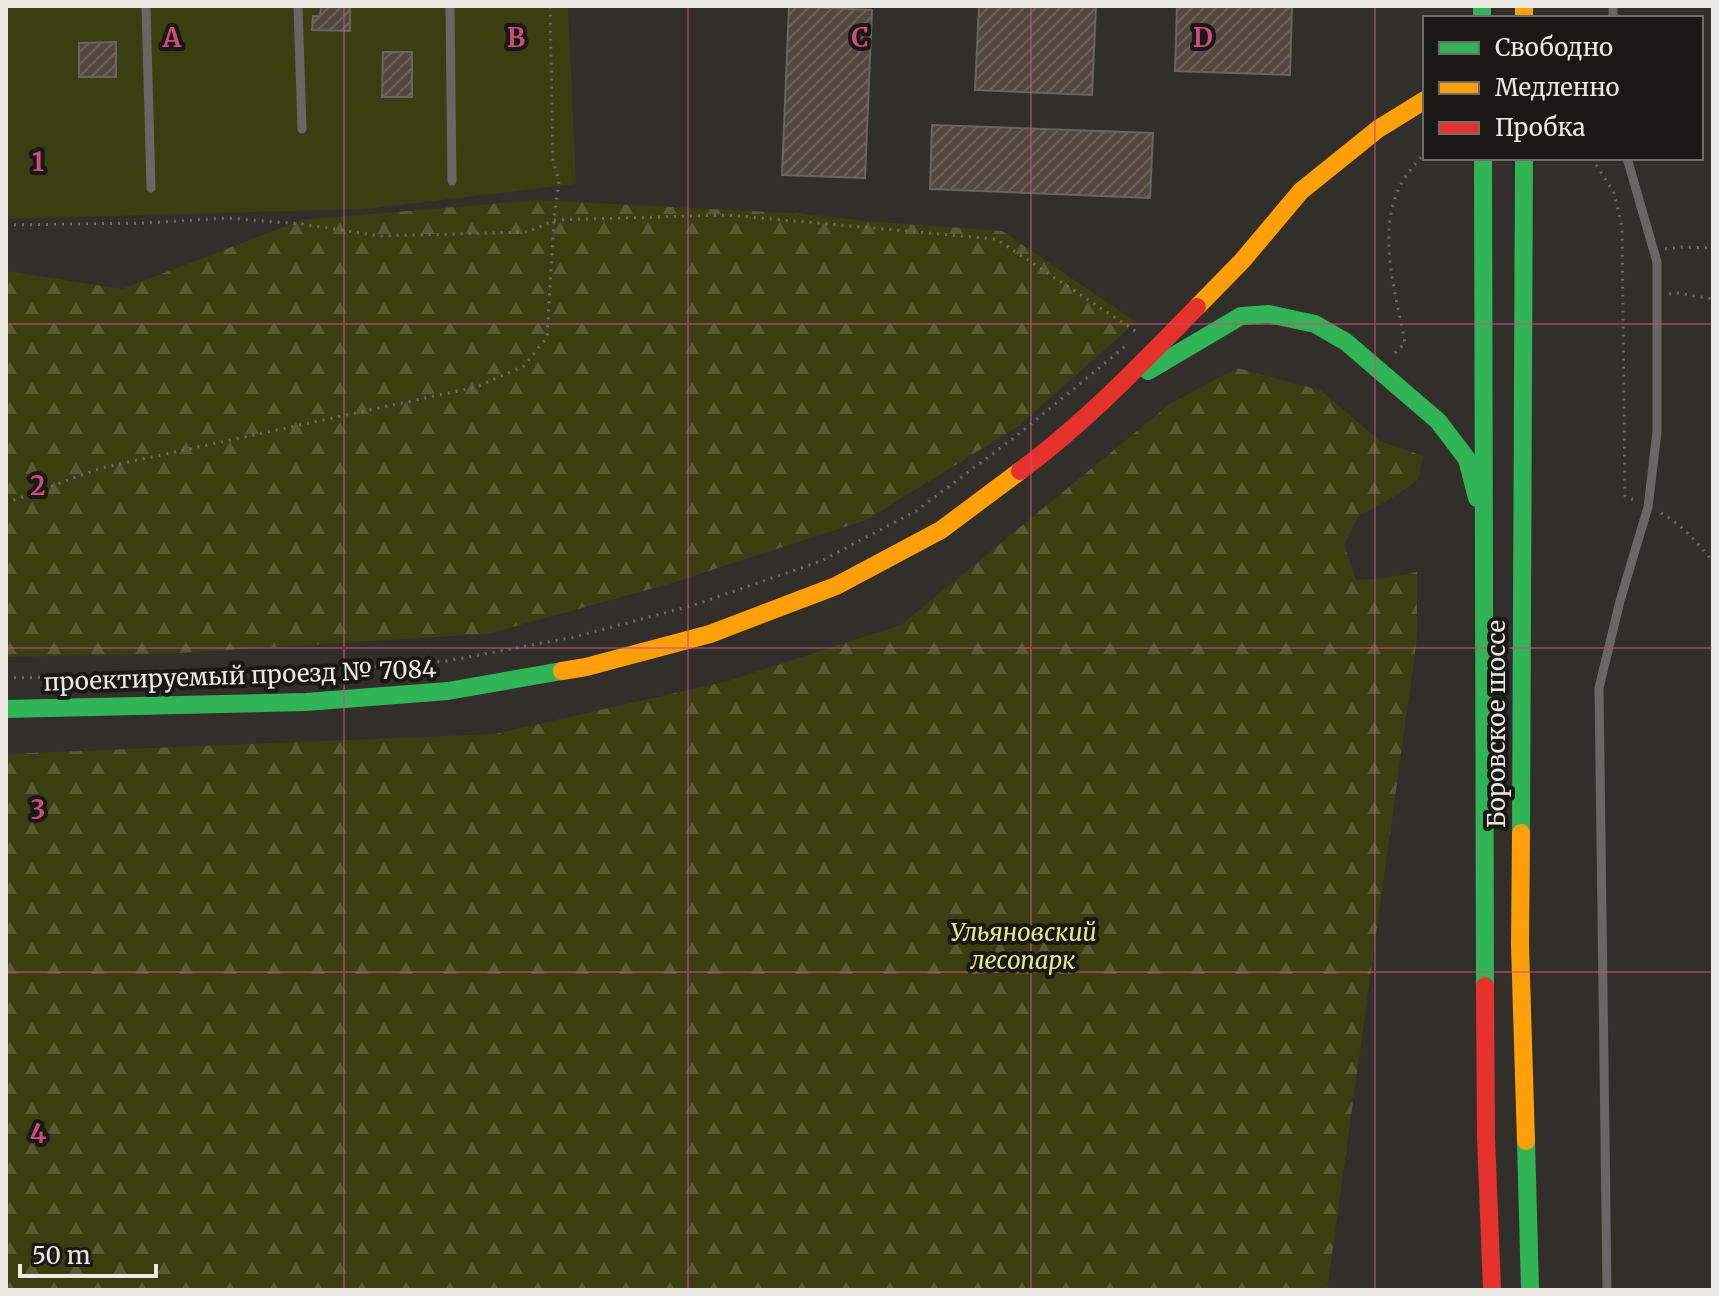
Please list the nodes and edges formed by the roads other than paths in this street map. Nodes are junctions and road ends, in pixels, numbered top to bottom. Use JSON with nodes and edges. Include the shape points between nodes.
{"nodes":[{"id":1,"x":146,"y":6,"type":"edge"},
{"id":2,"x":298,"y":6,"type":"edge"},
{"id":3,"x":450,"y":6,"type":"edge"},
{"id":4,"x":1423,"y":101,"type":"edge"},
{"id":5,"x":302,"y":129,"type":"dead end"},
{"id":6,"x":1483,"y":160,"type":"edge"},
{"id":7,"x":1524,"y":160,"type":"edge"},
{"id":8,"x":1628,"y":160,"type":"edge"},
{"id":9,"x":452,"y":181,"type":"dead end"},
{"id":10,"x":151,"y":188,"type":"dead end"},
{"id":11,"x":1117,"y":389,"type":"junction"},
{"id":12,"x":1483,"y":522,"type":"junction"},
{"id":13,"x":6,"y":709,"type":"edge"},
{"id":14,"x":1492,"y":1290,"type":"edge"},
{"id":15,"x":1530,"y":1290,"type":"edge"},
{"id":16,"x":1607,"y":1290,"type":"edge"}],
"edges":[{"from":1,"to":10,"type":"lane"},
{"from":2,"to":5,"type":"lane"},
{"from":3,"to":9,"type":"lane"},
{"from":4,"to":11,"type":"main road","name":"проектируемый проезд № 7084","via":[[1378,129],[1301,191],[1242,261]]},
{"from":6,"to":12,"type":"main road","name":"Боровское шоссе"},
{"from":7,"to":15,"type":"main road","name":"Боровское шоссе","via":[[1520,945]]},
{"from":8,"to":16,"type":"lane","via":[[1657,262],[1657,432],[1648,507],[1599,688]]},
{"from":11,"to":12,"type":"main road","name":"проектируемый проезд № 7084","via":[[1241,316],[1269,314],[1315,324],[1346,342],[1438,421],[1467,459]]},
{"from":11,"to":13,"type":"main road","name":"проектируемый проезд № 7084","via":[[1046,452],[941,530],[836,586],[710,634],[586,667],[448,691],[306,702]]},
{"from":12,"to":14,"type":"main road","name":"Боровское шоссе","via":[[1486,1137]]}]}
